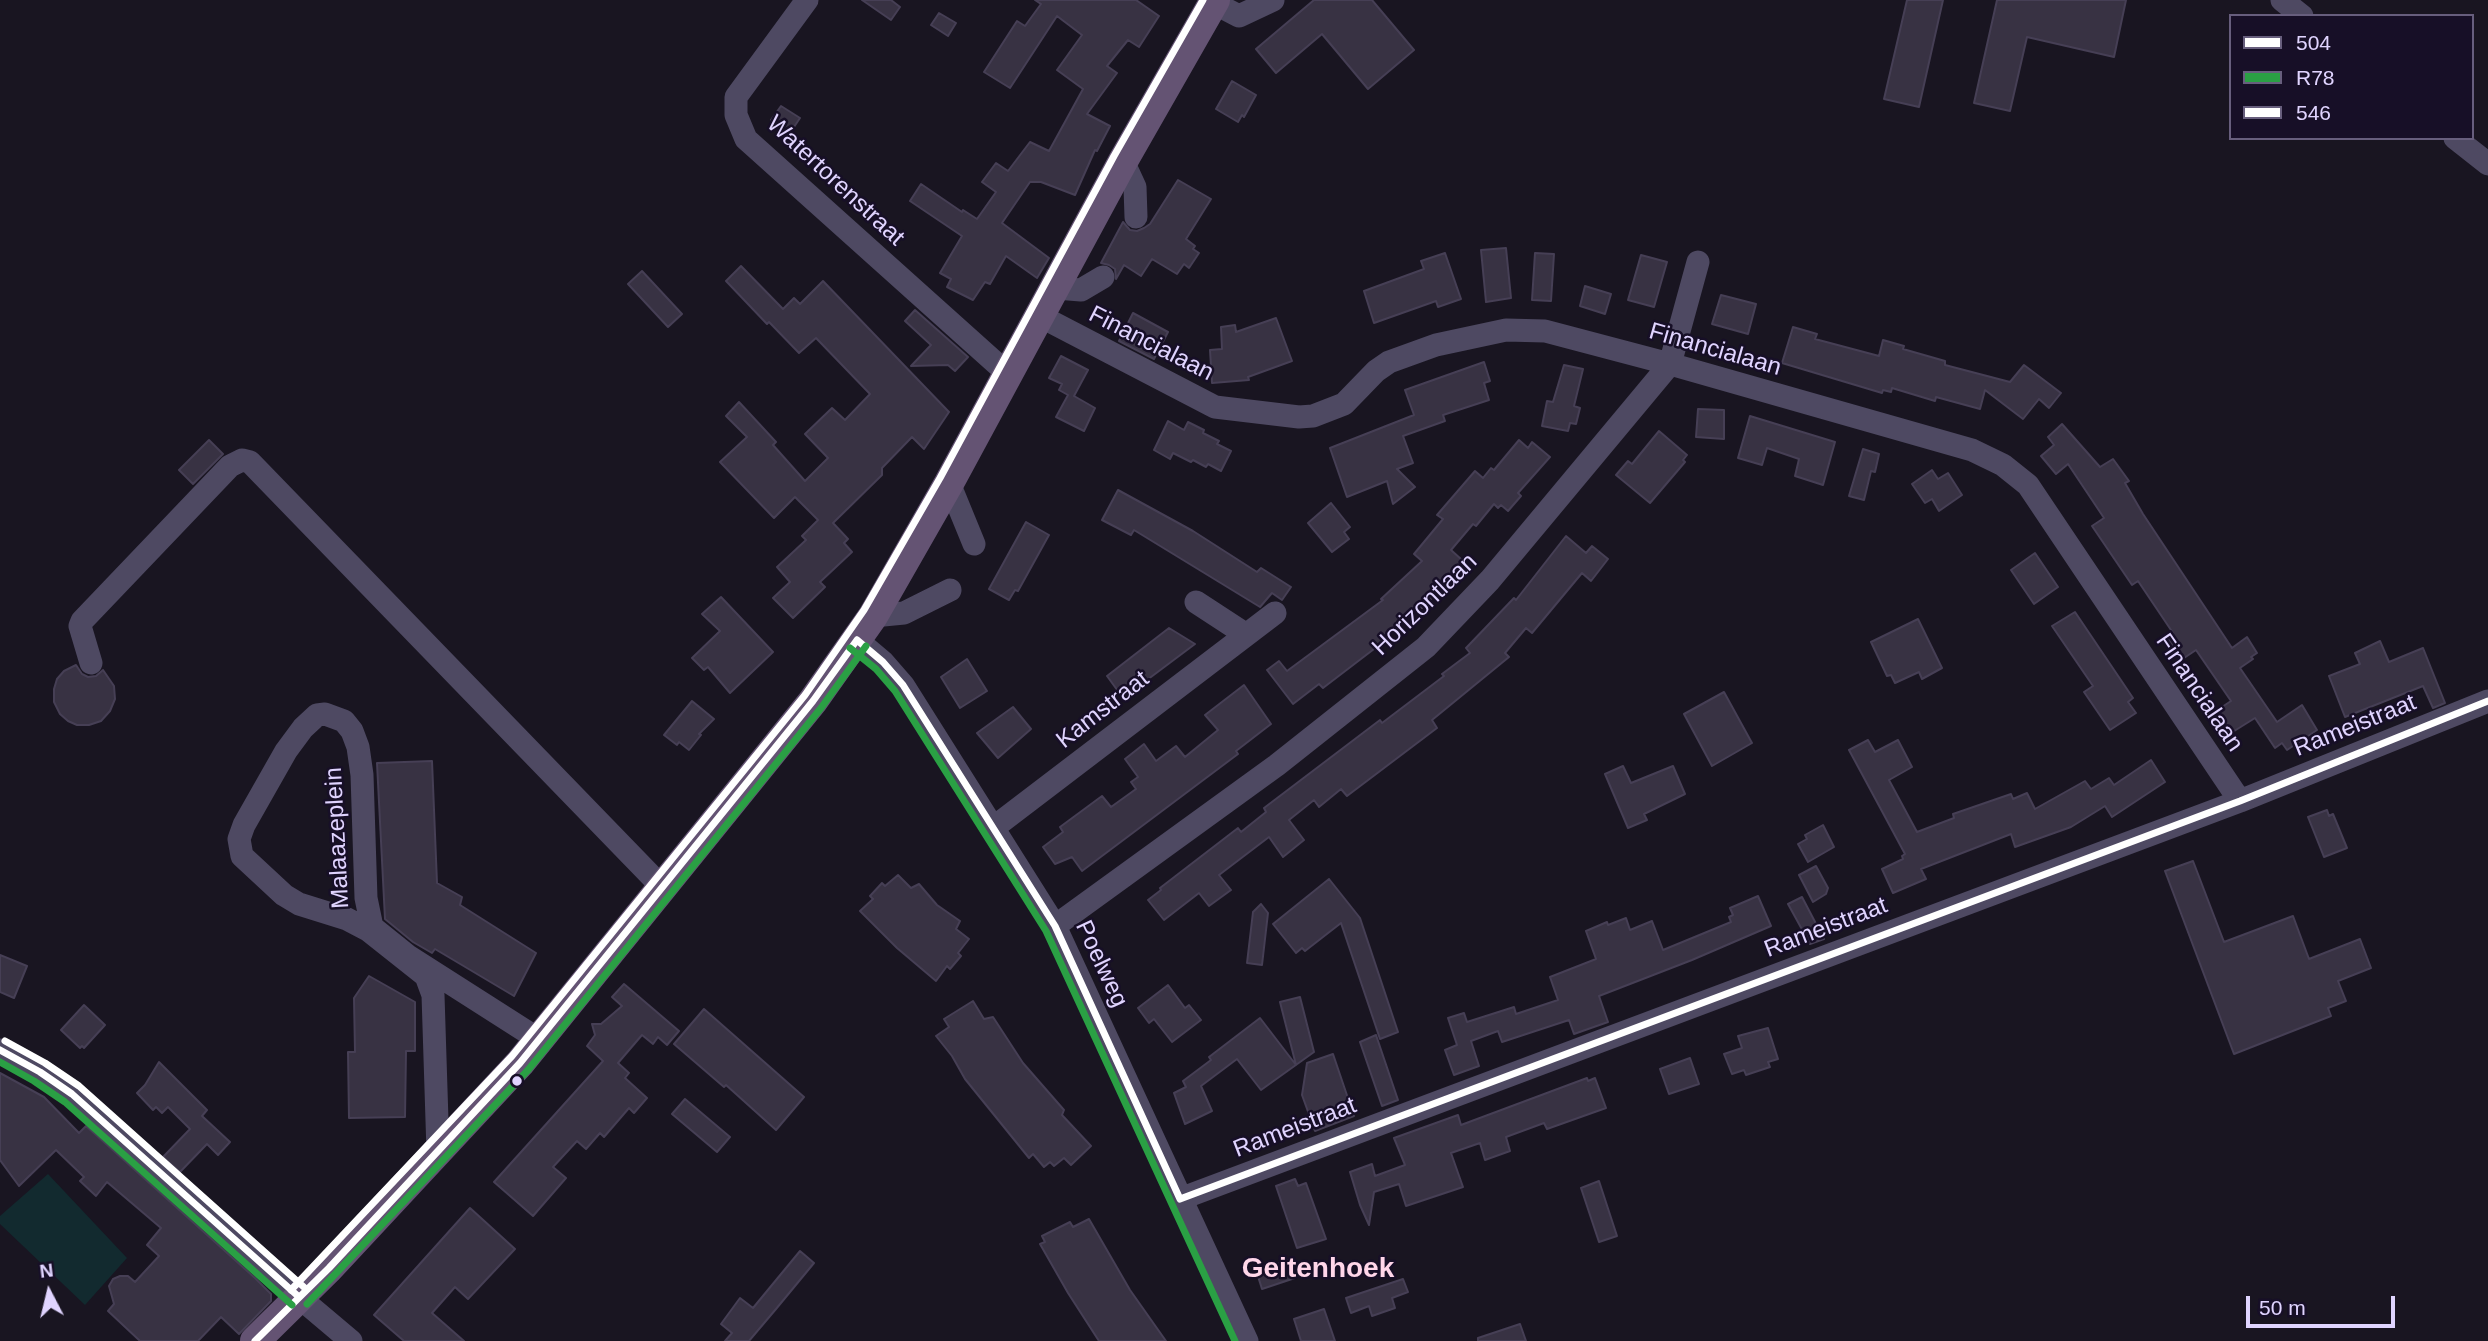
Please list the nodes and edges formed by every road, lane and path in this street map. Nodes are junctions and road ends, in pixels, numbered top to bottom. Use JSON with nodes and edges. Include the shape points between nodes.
{"nodes":[{"id":1,"x":807,"y":0,"type":"edge"},
{"id":2,"x":1273,"y":0,"type":"edge"},
{"id":3,"x":2282,"y":0,"type":"edge"},
{"id":4,"x":1214,"y":1,"type":"edge"},
{"id":5,"x":2300,"y":14,"type":"edge"},
{"id":6,"x":2458,"y":140,"type":"edge"},
{"id":7,"x":1123,"y":161,"type":"junction"},
{"id":8,"x":2488,"y":164,"type":"edge"},
{"id":9,"x":1136,"y":217,"type":"dead end"},
{"id":10,"x":1698,"y":262,"type":"dead end"},
{"id":11,"x":1103,"y":278,"type":"dead end"},
{"id":12,"x":1056,"y":288,"type":"junction"},
{"id":13,"x":1040,"y":316,"type":"junction"},
{"id":14,"x":1670,"y":364,"type":"junction"},
{"id":15,"x":1008,"y":374,"type":"junction"},
{"id":16,"x":950,"y":483,"type":"junction"},
{"id":17,"x":974,"y":544,"type":"dead end"},
{"id":18,"x":950,"y":590,"type":"dead end"},
{"id":19,"x":1196,"y":603,"type":"dead end"},
{"id":20,"x":1275,"y":613,"type":"dead end"},
{"id":21,"x":865,"y":628,"type":"junction"},
{"id":22,"x":1245,"y":634,"type":"junction"},
{"id":23,"x":91,"y":663,"type":"dead end"},
{"id":24,"x":2488,"y":701,"type":"edge"},
{"id":25,"x":2240,"y":801,"type":"junction"},
{"id":26,"x":993,"y":828,"type":"junction"},
{"id":27,"x":661,"y":886,"type":"junction"},
{"id":28,"x":1055,"y":926,"type":"junction"},
{"id":29,"x":538,"y":1040,"type":"junction"},
{"id":30,"x":0,"y":1050,"type":"edge"},
{"id":31,"x":438,"y":1152,"type":"junction"},
{"id":32,"x":1180,"y":1199,"type":"junction"},
{"id":33,"x":299,"y":1297,"type":"junction"},
{"id":34,"x":255,"y":1341,"type":"edge"},
{"id":35,"x":351,"y":1341,"type":"edge"},
{"id":36,"x":1247,"y":1341,"type":"edge"}],
"edges":[{"from":1,"to":15,"type":"street","name":"Watertorenstraat","via":[[736,97],[736,115],[746,139]]},
{"from":2,"to":4,"type":"street","via":[[1239,16]]},
{"from":3,"to":5,"type":"street"},
{"from":4,"to":7,"type":"main road"},
{"from":6,"to":8,"type":"street"},
{"from":7,"to":9,"type":"street","via":[[1135,187]]},
{"from":7,"to":12,"type":"main road"},
{"from":10,"to":14,"type":"street","name":"Horizontlaan"},
{"from":11,"to":12,"type":"street","via":[[1081,290]]},
{"from":12,"to":13,"type":"main road"},
{"from":13,"to":14,"type":"street","name":"Financialaan","via":[[1215,407],[1299,417],[1344,404],[1389,362],[1436,345],[1506,330],[1545,331]]},
{"from":13,"to":15,"type":"main road"},
{"from":14,"to":25,"type":"street","name":"Financialaan","via":[[1972,450],[2003,465],[2028,485]]},
{"from":14,"to":28,"type":"street","name":"Horizontlaan","via":[[1490,580],[1426,647],[1277,765]]},
{"from":15,"to":16,"type":"main road"},
{"from":16,"to":17,"type":"street"},
{"from":16,"to":21,"type":"main road"},
{"from":18,"to":21,"type":"street"},
{"from":19,"to":22,"type":"street"},
{"from":20,"to":22,"type":"street","name":"Kamstraat"},
{"from":21,"to":26,"type":"street","name":"Poelweg"},
{"from":21,"to":27,"type":"main road","via":[[813,701]]},
{"from":22,"to":26,"type":"street","name":"Kamstraat"},
{"from":23,"to":27,"type":"street","via":[[82,621],[230,466],[242,460],[250,463]]},
{"from":24,"to":25,"type":"street","name":"Rameistraat"},
{"from":25,"to":32,"type":"street","name":"Rameistraat"},
{"from":26,"to":28,"type":"street","name":"Poelweg"},
{"from":27,"to":29,"type":"main road"},
{"from":28,"to":32,"type":"street","name":"Poelweg"},
{"from":29,"to":31,"type":"main road"},
{"from":29,"to":31,"type":"street","name":"Malaazeplein","via":[[408,956],[372,926],[366,898],[358,747],[341,719],[325,714],[312,719],[286,751],[244,825],[240,850],[284,895],[355,922],[426,976],[433,995]]},
{"from":30,"to":33,"type":"street","via":[[72,1094]]},
{"from":31,"to":33,"type":"main road"},
{"from":32,"to":36,"type":"street","name":"Poelweg"},
{"from":33,"to":34,"type":"main road"},
{"from":33,"to":35,"type":"street"}]}
